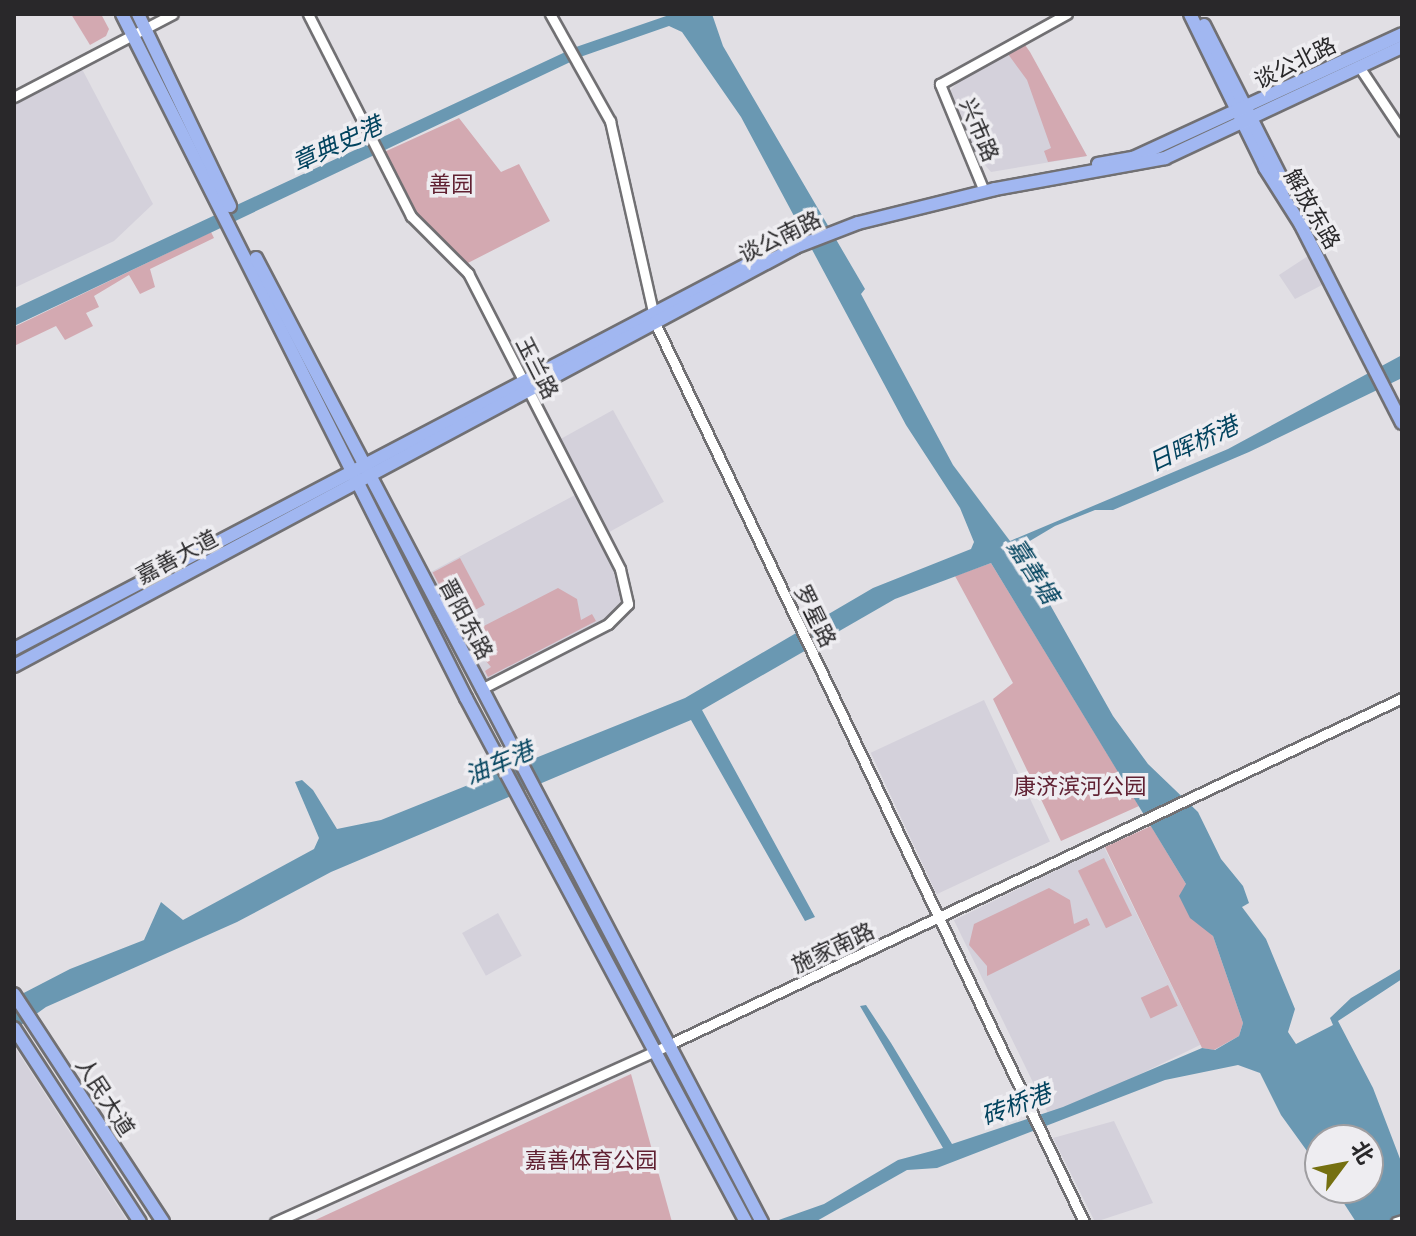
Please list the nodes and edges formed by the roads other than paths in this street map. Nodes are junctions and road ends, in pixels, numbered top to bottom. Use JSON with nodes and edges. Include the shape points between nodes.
{"nodes":[{"id":1,"x":122,"y":14,"type":"edge"},
{"id":2,"x":138,"y":14,"type":"edge"},
{"id":3,"x":173,"y":14,"type":"edge"},
{"id":4,"x":308,"y":14,"type":"edge"},
{"id":5,"x":550,"y":14,"type":"edge"},
{"id":6,"x":1067,"y":14,"type":"edge"},
{"id":7,"x":1190,"y":14,"type":"edge"},
{"id":8,"x":1199,"y":14,"type":"edge"},
{"id":9,"x":141,"y":31,"type":"junction"},
{"id":10,"x":1402,"y":34,"type":"edge"},
{"id":11,"x":1402,"y":47,"type":"edge"},
{"id":12,"x":1360,"y":68,"type":"junction"},
{"id":13,"x":14,"y":97,"type":"edge"},
{"id":14,"x":1245,"y":115,"type":"junction"},
{"id":15,"x":1402,"y":131,"type":"edge"},
{"id":16,"x":983,"y":188,"type":"junction"},
{"id":17,"x":654,"y":320,"type":"junction"},
{"id":18,"x":525,"y":386,"type":"junction"},
{"id":19,"x":1396,"y":403,"type":"edge"},
{"id":20,"x":1402,"y":423,"type":"edge"},
{"id":21,"x":362,"y":475,"type":"junction"},
{"id":22,"x":14,"y":649,"type":"edge"},
{"id":23,"x":14,"y":666,"type":"edge"},
{"id":24,"x":481,"y":689,"type":"junction"},
{"id":25,"x":1402,"y":698,"type":"edge"},
{"id":26,"x":941,"y":918,"type":"junction"},
{"id":27,"x":14,"y":994,"type":"edge"},
{"id":28,"x":17,"y":1032,"type":"edge"},
{"id":29,"x":668,"y":1045,"type":"junction"},
{"id":30,"x":655,"y":1051,"type":"junction"},
{"id":31,"x":752,"y":1219,"type":"edge"},
{"id":32,"x":1402,"y":1220,"type":"edge"},
{"id":33,"x":140,"y":1222,"type":"edge"},
{"id":34,"x":163,"y":1222,"type":"edge"},
{"id":35,"x":275,"y":1222,"type":"edge"},
{"id":36,"x":1084,"y":1222,"type":"edge"},
{"id":37,"x":1396,"y":1222,"type":"edge"}],
"edges":[{"from":1,"to":9,"type":"main road"},
{"from":2,"to":9,"type":"main road"},
{"from":3,"to":9,"type":"street"},
{"from":4,"to":18,"type":"street","name":"玉兰路","via":[[411,216],[468,273]]},
{"from":5,"to":17,"type":"street","name":"罗星路","via":[[610,121]]},
{"from":6,"to":16,"type":"street","name":"兴市路","via":[[940,84]]},
{"from":7,"to":14,"type":"main road","name":"解放东路"},
{"from":8,"to":14,"type":"main road","name":"解放东路"},
{"from":9,"to":13,"type":"street"},
{"from":9,"to":21,"type":"main road","name":"晋阳东路"},
{"from":10,"to":14,"type":"main road","name":"谈公北路"},
{"from":11,"to":12,"type":"main road","name":"谈公北路"},
{"from":12,"to":14,"type":"main road","name":"谈公北路"},
{"from":12,"to":15,"type":"street"},
{"from":14,"to":16,"type":"main road","name":"谈公南路","via":[[1137,166]]},
{"from":14,"to":19,"type":"main road","name":"解放东路"},
{"from":16,"to":17,"type":"main road","name":"谈公南路","via":[[855,219],[794,244]]},
{"from":17,"to":18,"type":"main road","name":"谈公南路"},
{"from":17,"to":26,"type":"street","name":"罗星路"},
{"from":18,"to":21,"type":"main road","name":"谈公南路"},
{"from":18,"to":24,"type":"street","name":"玉兰路","via":[[620,569],[628,604],[608,624]]},
{"from":19,"to":20,"type":"main road","name":"解放东路"},
{"from":21,"to":22,"type":"main road","name":"嘉善大道"},
{"from":21,"to":23,"type":"main road","name":"嘉善大道"},
{"from":21,"to":24,"type":"main road","name":"晋阳东路"},
{"from":21,"to":30,"type":"main road","name":"晋阳东路","via":[[497,756]]},
{"from":24,"to":29,"type":"main road","name":"晋阳东路"},
{"from":25,"to":26,"type":"street","name":"施家南路"},
{"from":26,"to":29,"type":"street","name":"施家南路"},
{"from":26,"to":36,"type":"street","name":"罗星路"},
{"from":27,"to":34,"type":"main road","name":"人民大道"},
{"from":28,"to":33,"type":"main road","name":"人民大道"},
{"from":29,"to":30,"type":"street","name":"施家南路"},
{"from":29,"to":31,"type":"main road","name":"晋阳东路"},
{"from":30,"to":31,"type":"main road","name":"晋阳东路"},
{"from":30,"to":35,"type":"street","name":"施家南路"},
{"from":32,"to":37,"type":"street"}]}
